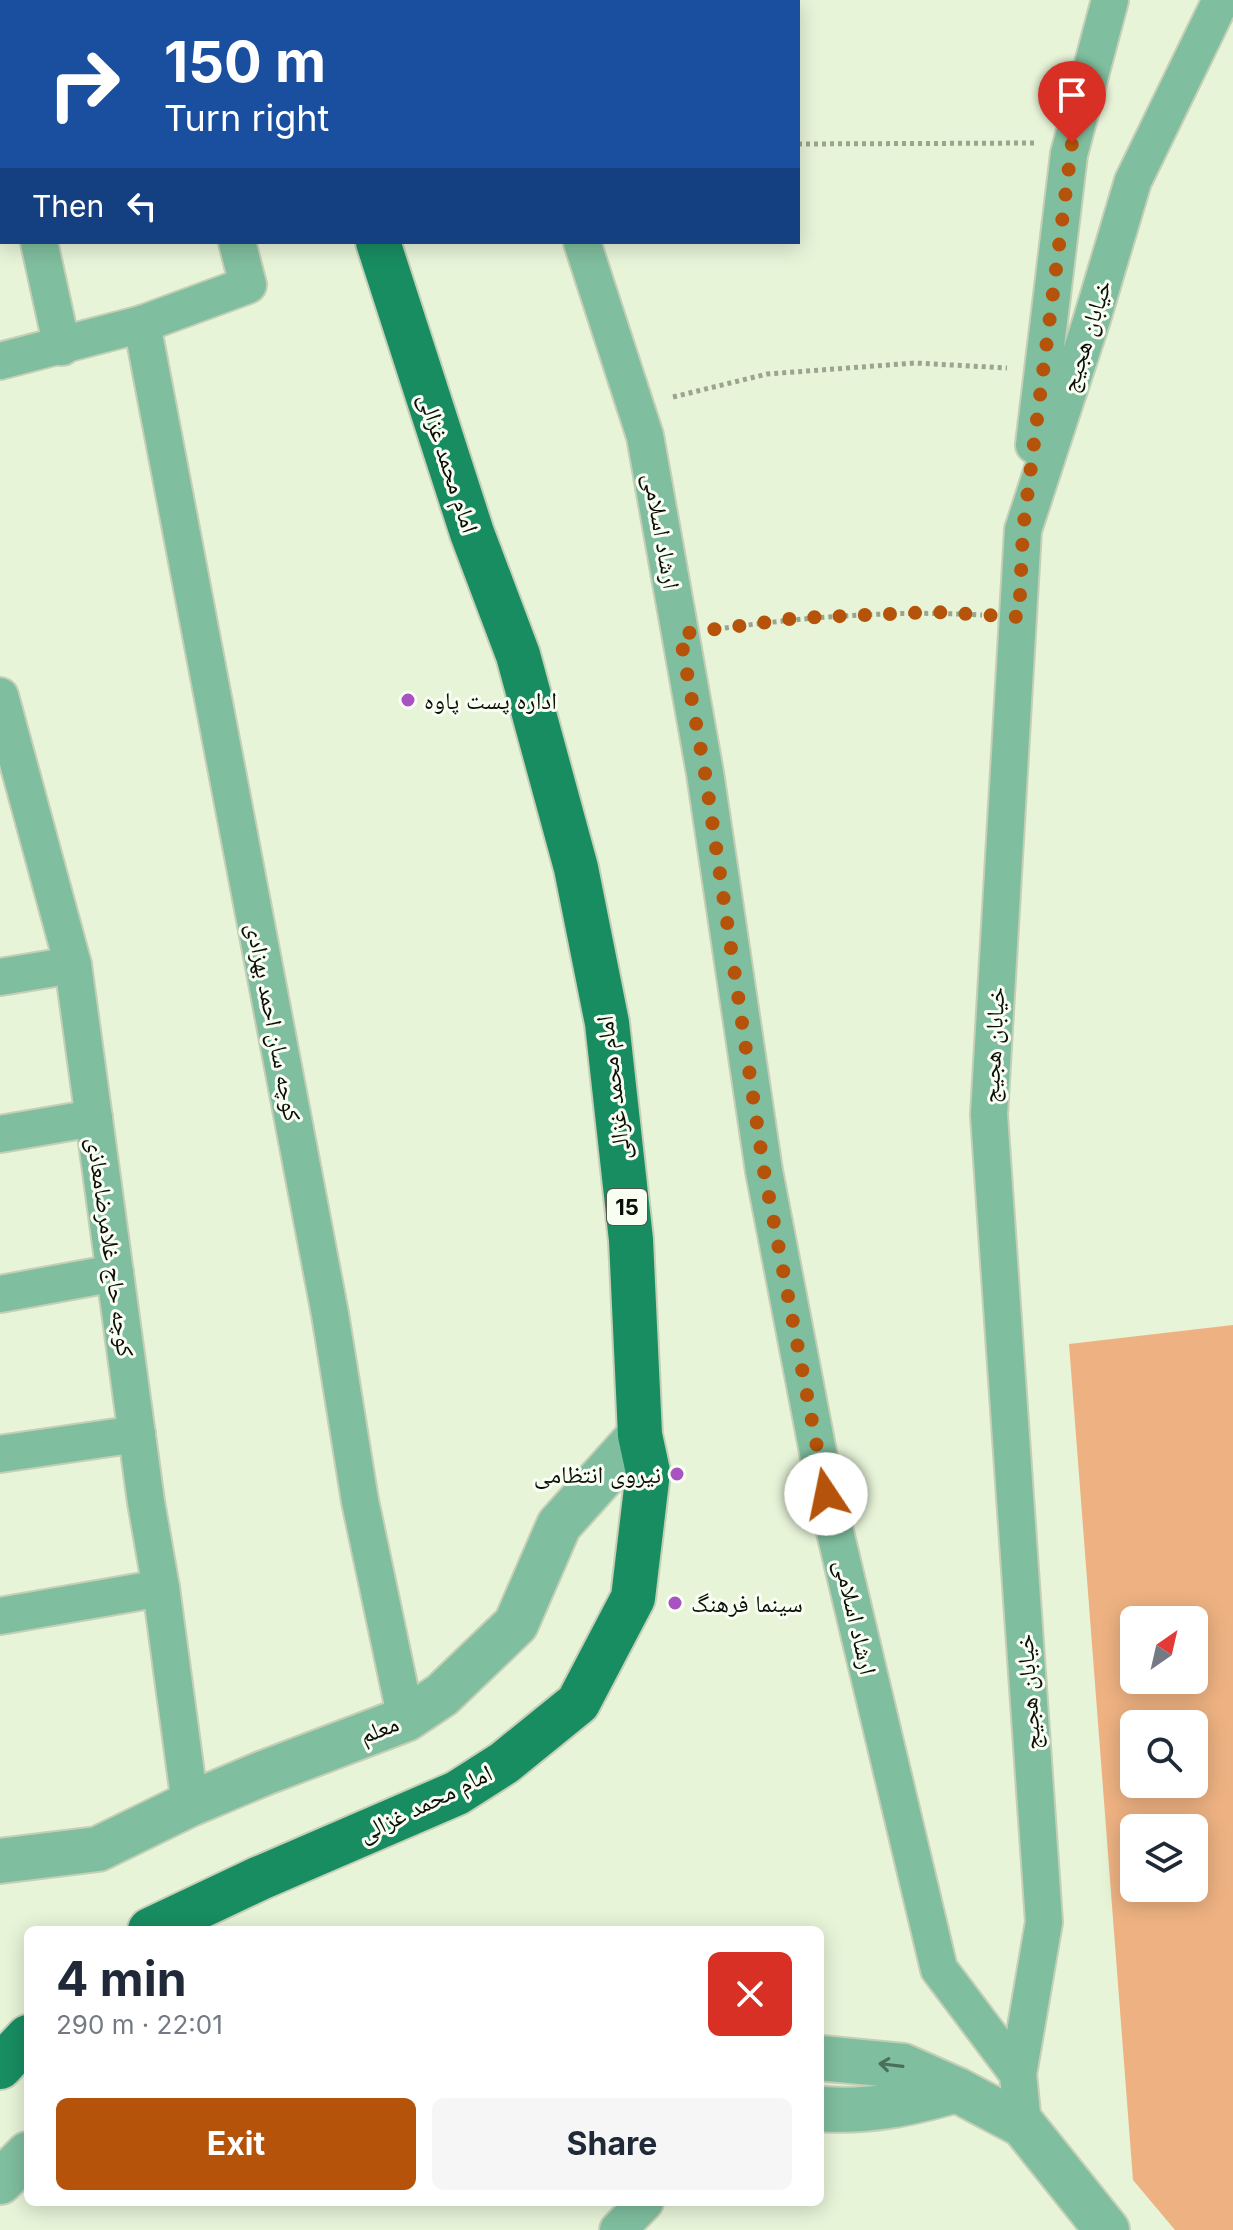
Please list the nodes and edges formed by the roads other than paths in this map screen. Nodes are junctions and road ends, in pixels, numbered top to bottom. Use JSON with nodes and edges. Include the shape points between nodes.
{"nodes":[{"id":1,"x":1110,"y":0,"type":"edge"},
{"id":2,"x":1221,"y":0,"type":"edge"},
{"id":3,"x":39,"y":244,"type":"edge"},
{"id":4,"x":238,"y":244,"type":"edge"},
{"id":5,"x":379,"y":244,"type":"edge"},
{"id":6,"x":583,"y":244,"type":"edge"},
{"id":7,"x":142,"y":324,"type":"junction"},
{"id":8,"x":62,"y":347,"type":"junction"},
{"id":9,"x":0,"y":361,"type":"edge"},
{"id":10,"x":1023,"y":530,"type":"junction"},
{"id":11,"x":0,"y":696,"type":"edge"},
{"id":12,"x":73,"y":965,"type":"junction"},
{"id":13,"x":0,"y":977,"type":"edge"},
{"id":14,"x":94,"y":1118,"type":"junction"},
{"id":15,"x":0,"y":1134,"type":"edge"},
{"id":16,"x":115,"y":1273,"type":"junction"},
{"id":17,"x":0,"y":1294,"type":"edge"},
{"id":18,"x":137,"y":1434,"type":"junction"},
{"id":19,"x":640,"y":1435,"type":"junction"},
{"id":20,"x":0,"y":1454,"type":"edge"},
{"id":21,"x":161,"y":1588,"type":"junction"},
{"id":22,"x":0,"y":1616,"type":"edge"},
{"id":23,"x":406,"y":1719,"type":"junction"},
{"id":24,"x":190,"y":1804,"type":"junction"},
{"id":25,"x":0,"y":1861,"type":"edge"},
{"id":26,"x":158,"y":1926,"type":"edge"},
{"id":27,"x":24,"y":2041,"type":"edge"},
{"id":28,"x":824,"y":2058,"type":"edge"},
{"id":29,"x":0,"y":2067,"type":"edge"},
{"id":30,"x":1018,"y":2074,"type":"junction"},
{"id":31,"x":957,"y":2090,"type":"junction"},
{"id":32,"x":824,"y":2109,"type":"edge"},
{"id":33,"x":1023,"y":2125,"type":"junction"},
{"id":34,"x":24,"y":2158,"type":"edge"},
{"id":35,"x":0,"y":2182,"type":"edge"},
{"id":36,"x":641,"y":2206,"type":"edge"},
{"id":37,"x":618,"y":2230,"type":"edge"},
{"id":38,"x":1107,"y":2230,"type":"edge"}],
"edges":[{"from":1,"to":10,"type":"street","via":[[1072,143]]},
{"from":2,"to":10,"type":"street","name":"خیابان هجیج","via":[[1133,181]]},
{"from":3,"to":8,"type":"street"},
{"from":4,"to":7,"type":"street","via":[[248,285]]},
{"from":5,"to":19,"type":"main road","name":"امام محمد غزالی","number":"15","via":[[472,533],[518,655],[576,868],[607,1023],[631,1240]]},
{"from":6,"to":30,"type":"street","name":"ارشاد اسلامی","via":[[645,436],[705,773],[764,1171],[834,1524],[939,1969]]},
{"from":7,"to":8,"type":"street"},
{"from":7,"to":23,"type":"street","name":"کوچه سان احمد بهزادی","via":[[330,1314],[360,1501]]},
{"from":8,"to":9,"type":"street"},
{"from":10,"to":30,"type":"street","name":"خیابان هجیج","via":[[989,1115],[1044,1922]]},
{"from":11,"to":12,"type":"street","name":"کوچه حاج غلامرضامعاذی"},
{"from":12,"to":13,"type":"street"},
{"from":12,"to":14,"type":"street","name":"کوچه حاج غلامرضامعاذی"},
{"from":14,"to":15,"type":"street"},
{"from":14,"to":16,"type":"street","name":"کوچه حاج غلامرضامعاذی"},
{"from":16,"to":17,"type":"street"},
{"from":16,"to":18,"type":"street","name":"کوچه حاج غلامرضامعاذی"},
{"from":18,"to":20,"type":"street"},
{"from":18,"to":21,"type":"street","name":"کوچه حاج غلامرضامعاذی"},
{"from":19,"to":23,"type":"street","name":"معلم","via":[[559,1525],[516,1624],[442,1695]]},
{"from":19,"to":26,"type":"main road","name":"امام محمد غزالی","number":"15","via":[[648,1472],[633,1598],[578,1703],[457,1793]]},
{"from":21,"to":22,"type":"street"},
{"from":21,"to":24,"type":"street","name":"کوچه حاج غلامرضامعاذی"},
{"from":23,"to":24,"type":"street","name":"معلم"},
{"from":24,"to":25,"type":"street","name":"معلم","via":[[98,1849]]},
{"from":27,"to":29,"type":"main road"},
{"from":31,"to":28,"type":"street","one_way":true,"via":[[903,2066]]},
{"from":30,"to":33,"type":"street","name":"خیابان هجیج"},
{"from":31,"to":32,"type":"street","via":[[909,2104],[851,2112]]},
{"from":31,"to":33,"type":"street"},
{"from":33,"to":38,"type":"street"},
{"from":34,"to":35,"type":"street"},
{"from":36,"to":37,"type":"street"}]}
